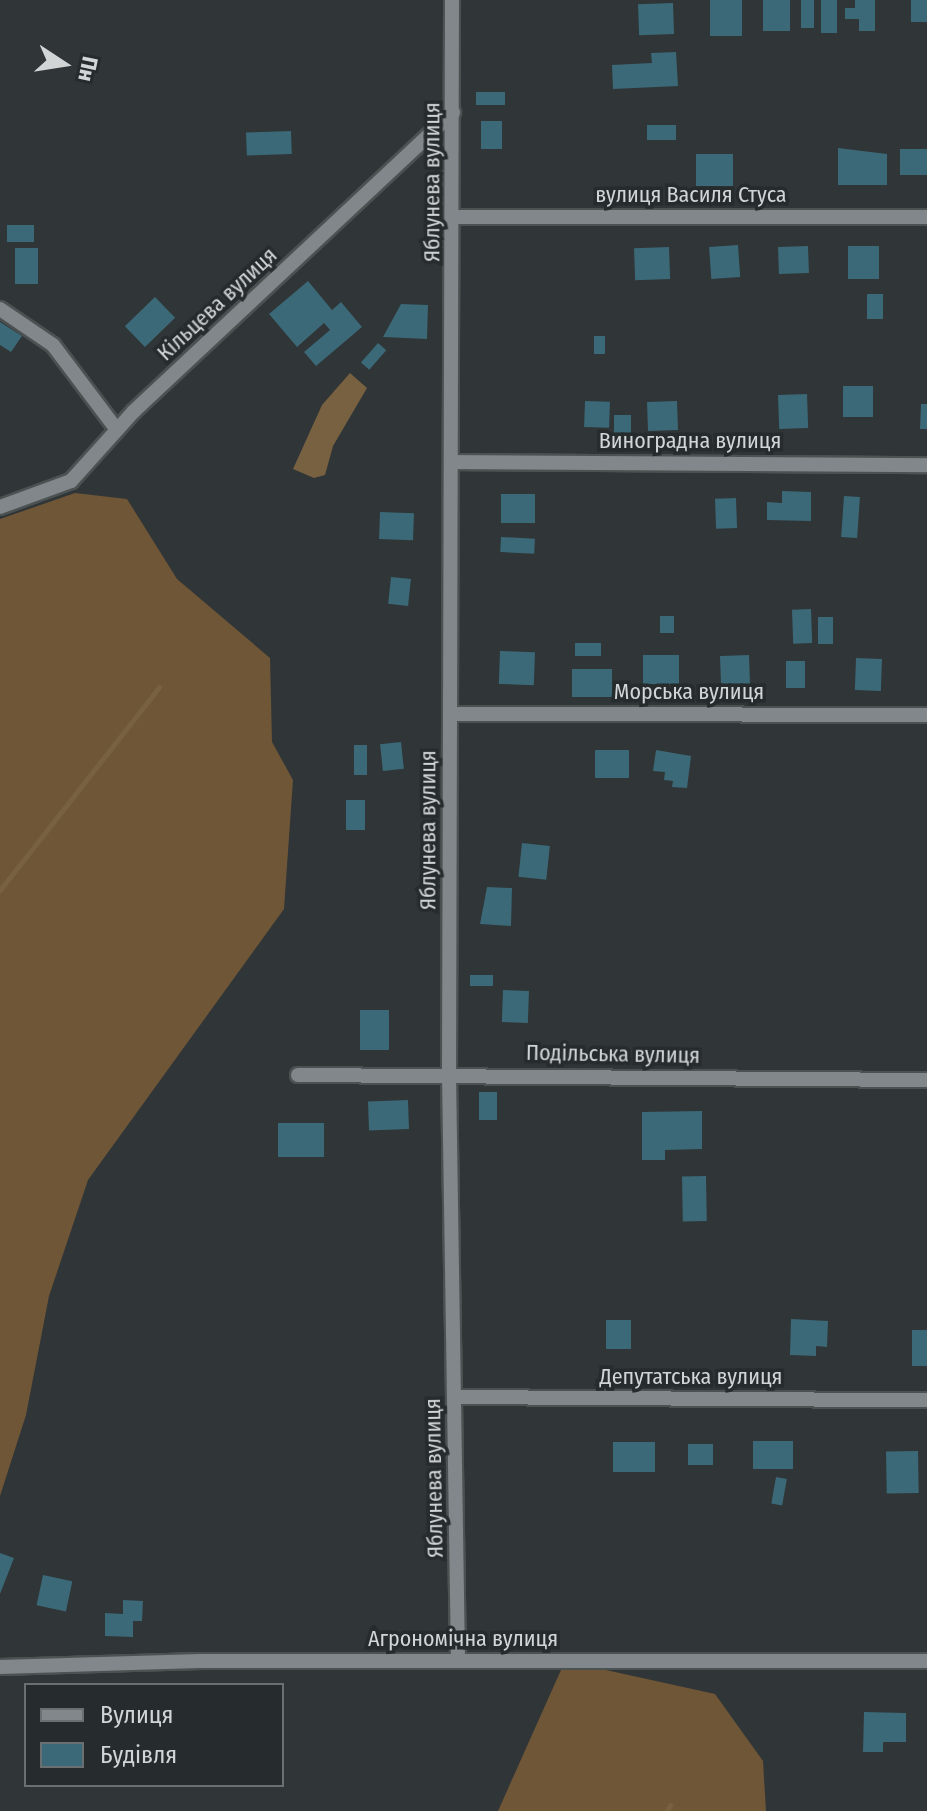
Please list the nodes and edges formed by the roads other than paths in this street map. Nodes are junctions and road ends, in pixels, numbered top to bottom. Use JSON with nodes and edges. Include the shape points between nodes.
{"nodes":[{"id":1,"x":452,"y":0,"type":"edge"},
{"id":2,"x":453,"y":113,"type":"junction"},
{"id":3,"x":455,"y":217,"type":"junction"},
{"id":4,"x":927,"y":217,"type":"edge"},
{"id":5,"x":0,"y":309,"type":"edge"},
{"id":6,"x":117,"y":430,"type":"junction"},
{"id":7,"x":453,"y":462,"type":"junction"},
{"id":8,"x":927,"y":465,"type":"edge"},
{"id":9,"x":0,"y":507,"type":"edge"},
{"id":10,"x":451,"y":714,"type":"junction"},
{"id":11,"x":927,"y":715,"type":"edge"},
{"id":12,"x":449,"y":1074,"type":"junction"},
{"id":13,"x":298,"y":1075,"type":"dead end"},
{"id":14,"x":927,"y":1080,"type":"edge"},
{"id":15,"x":455,"y":1397,"type":"junction"},
{"id":16,"x":927,"y":1400,"type":"edge"},
{"id":17,"x":458,"y":1661,"type":"junction"},
{"id":18,"x":927,"y":1661,"type":"edge"},
{"id":19,"x":0,"y":1667,"type":"edge"}],
"edges":[{"from":1,"to":2,"type":"street","name":"Яблунева вулиця"},
{"from":2,"to":3,"type":"street","name":"Яблунева вулиця"},
{"from":2,"to":6,"type":"street","name":"Кільцева вулиця"},
{"from":3,"to":4,"type":"street","name":"вулиця Василя Стуса"},
{"from":3,"to":7,"type":"street","name":"Яблунева вулиця"},
{"from":5,"to":6,"type":"street","via":[[53,345]]},
{"from":6,"to":9,"type":"street","name":"Кільцева вулиця","via":[[71,481]]},
{"from":7,"to":8,"type":"street","name":"Виноградна вулиця"},
{"from":7,"to":10,"type":"street","name":"Яблунева вулиця"},
{"from":10,"to":11,"type":"street","name":"Морська вулиця"},
{"from":10,"to":12,"type":"street","name":"Яблунева вулиця"},
{"from":12,"to":13,"type":"street","name":"Подільська вулиця"},
{"from":12,"to":14,"type":"street","name":"Подільська вулиця"},
{"from":12,"to":15,"type":"street","name":"Яблунева вулиця"},
{"from":15,"to":16,"type":"street","name":"Депутатська вулиця"},
{"from":15,"to":17,"type":"street","name":"Яблунева вулиця"},
{"from":17,"to":18,"type":"street","name":"Агрономічна вулиця"},
{"from":17,"to":19,"type":"street","name":"Агрономічна вулиця"}]}
